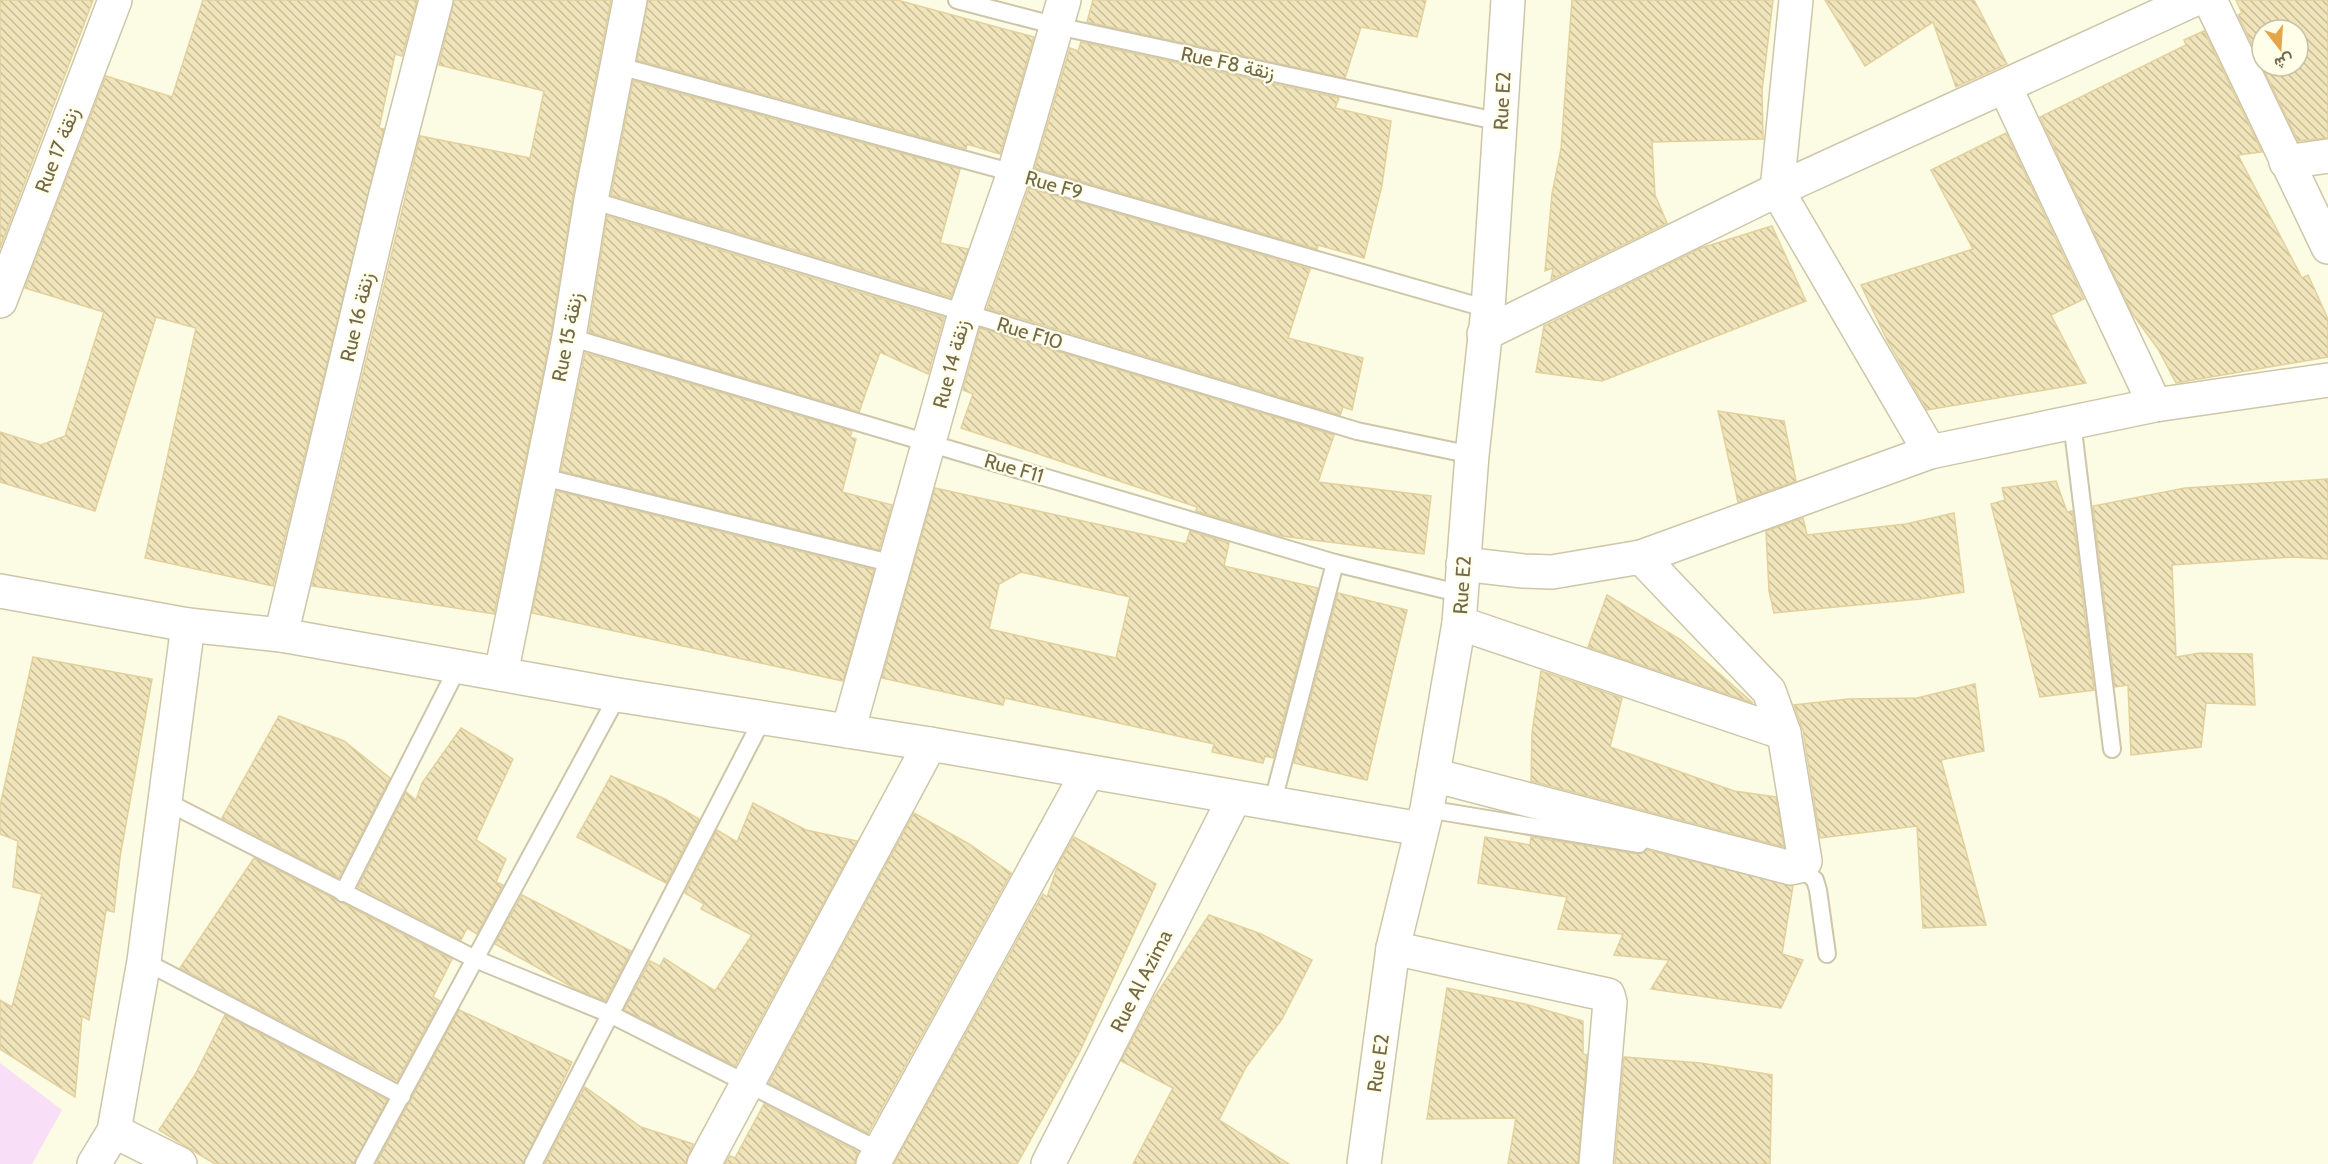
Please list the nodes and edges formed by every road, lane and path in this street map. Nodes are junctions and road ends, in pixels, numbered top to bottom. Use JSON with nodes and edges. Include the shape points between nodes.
{"nodes":[{"id":1,"x":115,"y":0,"type":"edge"},
{"id":2,"x":436,"y":0,"type":"edge"},
{"id":3,"x":630,"y":0,"type":"edge"},
{"id":4,"x":957,"y":0,"type":"edge"},
{"id":5,"x":1508,"y":0,"type":"edge"},
{"id":6,"x":1796,"y":0,"type":"edge"},
{"id":7,"x":2193,"y":0,"type":"edge"},
{"id":8,"x":2210,"y":0,"type":"edge"},
{"id":9,"x":1060,"y":13,"type":"edge"},
{"id":10,"x":619,"y":66,"type":"junction"},
{"id":11,"x":2005,"y":87,"type":"junction"},
{"id":12,"x":1501,"y":122,"type":"junction"},
{"id":13,"x":2328,"y":156,"type":"edge"},
{"id":14,"x":2286,"y":162,"type":"junction"},
{"id":15,"x":1014,"y":173,"type":"junction"},
{"id":16,"x":1777,"y":190,"type":"junction"},
{"id":17,"x":591,"y":200,"type":"junction"},
{"id":18,"x":2328,"y":248,"type":"edge"},
{"id":19,"x":0,"y":301,"type":"edge"},
{"id":20,"x":965,"y":313,"type":"junction"},
{"id":21,"x":1486,"y":321,"type":"junction"},
{"id":22,"x":568,"y":337,"type":"junction"},
{"id":23,"x":2328,"y":380,"type":"edge"},
{"id":24,"x":2155,"y":405,"type":"junction"},
{"id":25,"x":2072,"y":422,"type":"junction"},
{"id":26,"x":929,"y":443,"type":"junction"},
{"id":27,"x":1930,"y":452,"type":"junction"},
{"id":28,"x":1472,"y":455,"type":"junction"},
{"id":29,"x":539,"y":476,"type":"junction"},
{"id":30,"x":1641,"y":557,"type":"junction"},
{"id":31,"x":1335,"y":563,"type":"junction"},
{"id":32,"x":894,"y":564,"type":"junction"},
{"id":33,"x":0,"y":591,"type":"edge"},
{"id":34,"x":1461,"y":594,"type":"junction"},
{"id":35,"x":188,"y":625,"type":"junction"},
{"id":36,"x":281,"y":635,"type":"junction"},
{"id":37,"x":458,"y":667,"type":"junction"},
{"id":38,"x":501,"y":674,"type":"junction"},
{"id":39,"x":618,"y":695,"type":"junction"},
{"id":40,"x":763,"y":718,"type":"junction"},
{"id":41,"x":848,"y":731,"type":"junction"},
{"id":42,"x":1784,"y":733,"type":"junction"},
{"id":43,"x":930,"y":744,"type":"junction"},
{"id":44,"x":2112,"y":749,"type":"dead end"},
{"id":45,"x":1088,"y":772,"type":"junction"},
{"id":46,"x":1433,"y":775,"type":"junction"},
{"id":47,"x":1234,"y":799,"type":"junction"},
{"id":48,"x":165,"y":801,"type":"junction"},
{"id":49,"x":1272,"y":805,"type":"junction"},
{"id":50,"x":1424,"y":819,"type":"junction"},
{"id":51,"x":343,"y":893,"type":"junction"},
{"id":52,"x":1393,"y":948,"type":"junction"},
{"id":53,"x":1827,"y":954,"type":"dead end"},
{"id":54,"x":475,"y":959,"type":"junction"},
{"id":55,"x":144,"y":961,"type":"junction"},
{"id":56,"x":610,"y":1014,"type":"junction"},
{"id":57,"x":747,"y":1082,"type":"junction"},
{"id":58,"x":402,"y":1096,"type":"junction"},
{"id":59,"x":114,"y":1131,"type":"junction"},
{"id":60,"x":877,"y":1157,"type":"edge"},
{"id":61,"x":94,"y":1164,"type":"edge"},
{"id":62,"x":180,"y":1164,"type":"edge"},
{"id":63,"x":364,"y":1164,"type":"edge"},
{"id":64,"x":533,"y":1164,"type":"edge"},
{"id":65,"x":704,"y":1164,"type":"edge"},
{"id":66,"x":1048,"y":1164,"type":"edge"},
{"id":67,"x":1364,"y":1164,"type":"edge"},
{"id":68,"x":1596,"y":1164,"type":"edge"}],
"edges":[{"from":1,"to":19,"type":"street","name":"Rue 17 زنقة"},
{"from":2,"to":36,"type":"street","name":"Rue 16 زنقة"},
{"from":3,"to":10,"type":"street","name":"Rue 15 زنقة"},
{"from":4,"to":9,"type":"lane","name":"Rue F8 زنقة"},
{"from":5,"to":12,"type":"street","name":"Rue E2"},
{"from":6,"to":16,"type":"street"},
{"from":7,"to":11,"type":"street"},
{"from":8,"to":14,"type":"street"},
{"from":9,"to":12,"type":"lane","name":"Rue F8 زنقة"},
{"from":9,"to":15,"type":"street","name":"Rue 14 زنقة"},
{"from":10,"to":15,"type":"lane","name":"Rue F9"},
{"from":10,"to":17,"type":"street","name":"Rue 15 زنقة"},
{"from":11,"to":16,"type":"street"},
{"from":11,"to":24,"type":"street"},
{"from":12,"to":21,"type":"street","name":"Rue E2"},
{"from":13,"to":14,"type":"street"},
{"from":14,"to":18,"type":"street"},
{"from":15,"to":20,"type":"street","name":"Rue 14 زنقة"},
{"from":15,"to":21,"type":"lane","name":"Rue F9"},
{"from":16,"to":21,"type":"street"},
{"from":16,"to":27,"type":"street"},
{"from":17,"to":20,"type":"lane","name":"Rue F10"},
{"from":17,"to":22,"type":"street","name":"Rue 15 زنقة"},
{"from":20,"to":26,"type":"street","name":"Rue 14 زنقة"},
{"from":20,"to":28,"type":"lane","name":"Rue F10","via":[[1357,431]]},
{"from":21,"to":28,"type":"street","name":"Rue E2"},
{"from":22,"to":26,"type":"lane","name":"Rue F11"},
{"from":22,"to":29,"type":"street","name":"Rue 15 زنقة"},
{"from":23,"to":24,"type":"street"},
{"from":24,"to":25,"type":"street"},
{"from":25,"to":27,"type":"street"},
{"from":25,"to":44,"type":"lane"},
{"from":26,"to":31,"type":"lane","name":"Rue F11"},
{"from":26,"to":32,"type":"street","name":"Rue 14 زنقة"},
{"from":27,"to":30,"type":"street"},
{"from":28,"to":34,"type":"street","name":"Rue E2"},
{"from":29,"to":32,"type":"lane"},
{"from":29,"to":38,"type":"street","name":"Rue 15 زنقة"},
{"from":30,"to":34,"type":"street","via":[[1551,572],[1523,572]]},
{"from":30,"to":42,"type":"street","via":[[1763,682]]},
{"from":31,"to":34,"type":"lane","name":"Rue F11"},
{"from":31,"to":49,"type":"lane"},
{"from":32,"to":41,"type":"street","name":"Rue 14 زنقة"},
{"from":33,"to":35,"type":"street"},
{"from":34,"to":42,"type":"street"},
{"from":34,"to":46,"type":"street","name":"Rue E2"},
{"from":35,"to":36,"type":"street"},
{"from":35,"to":48,"type":"street"},
{"from":36,"to":37,"type":"street"},
{"from":37,"to":38,"type":"street"},
{"from":37,"to":51,"type":"lane"},
{"from":38,"to":39,"type":"street"},
{"from":39,"to":40,"type":"street"},
{"from":39,"to":54,"type":"lane"},
{"from":40,"to":41,"type":"street"},
{"from":40,"to":56,"type":"lane"},
{"from":41,"to":43,"type":"street"},
{"from":42,"to":46,"type":"street","via":[[1805,861],[1791,868]]},
{"from":43,"to":45,"type":"street"},
{"from":43,"to":57,"type":"street"},
{"from":45,"to":47,"type":"street"},
{"from":45,"to":60,"type":"street"},
{"from":46,"to":50,"type":"street","name":"Rue E2"},
{"from":47,"to":49,"type":"street"},
{"from":47,"to":66,"type":"street","name":"Rue Al Azima"},
{"from":48,"to":51,"type":"lane"},
{"from":48,"to":55,"type":"street"},
{"from":49,"to":50,"type":"street"},
{"from":50,"to":52,"type":"street","name":"Rue E2"},
{"from":50,"to":53,"type":"lane","via":[[1580,833],[1807,873],[1818,890]]},
{"from":51,"to":54,"type":"lane"},
{"from":52,"to":67,"type":"street","name":"Rue E2"},
{"from":52,"to":68,"type":"street","via":[[1608,995]]},
{"from":54,"to":56,"type":"lane"},
{"from":54,"to":58,"type":"lane"},
{"from":55,"to":58,"type":"lane"},
{"from":55,"to":59,"type":"street"},
{"from":56,"to":57,"type":"lane"},
{"from":56,"to":64,"type":"lane"},
{"from":57,"to":60,"type":"lane"},
{"from":57,"to":65,"type":"street"},
{"from":58,"to":63,"type":"lane"},
{"from":59,"to":61,"type":"street"},
{"from":59,"to":62,"type":"street"}]}
